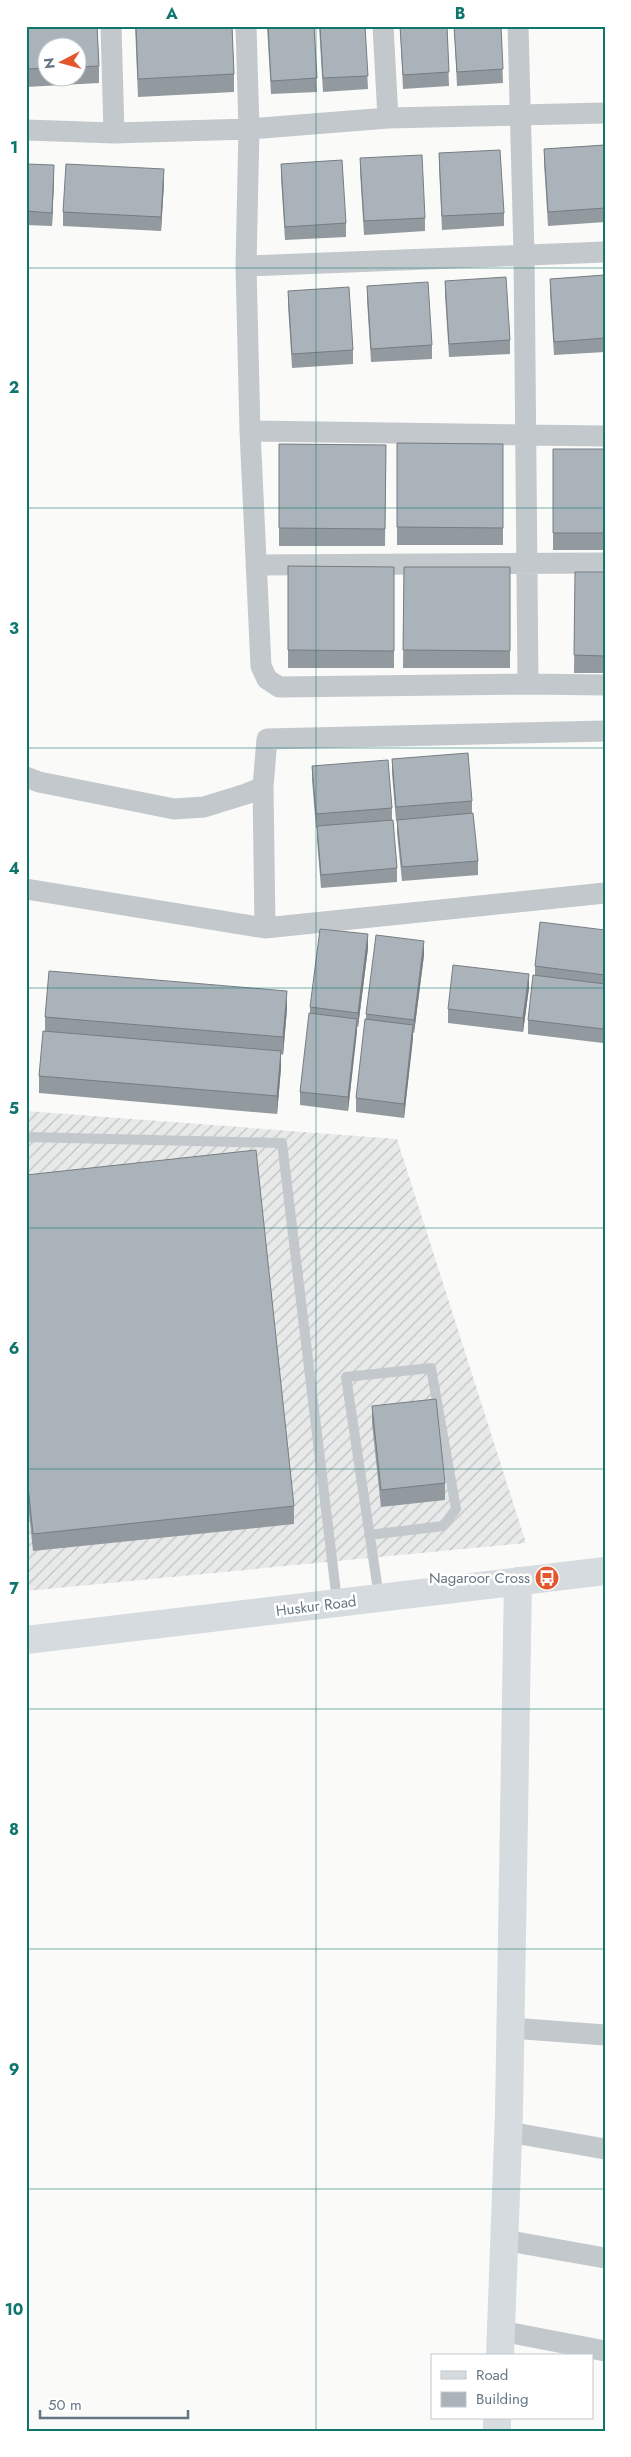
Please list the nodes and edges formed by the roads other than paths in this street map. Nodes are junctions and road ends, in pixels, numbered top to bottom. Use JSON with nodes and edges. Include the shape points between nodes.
{"nodes":[{"id":1,"x":110,"y":26,"type":"edge"},
{"id":2,"x":246,"y":26,"type":"edge"},
{"id":3,"x":383,"y":26,"type":"edge"},
{"id":4,"x":518,"y":26,"type":"edge"},
{"id":5,"x":605,"y":114,"type":"edge"},
{"id":6,"x":521,"y":115,"type":"junction"},
{"id":7,"x":388,"y":118,"type":"junction"},
{"id":8,"x":249,"y":129,"type":"junction"},
{"id":9,"x":26,"y":130,"type":"edge"},
{"id":10,"x":114,"y":133,"type":"junction"},
{"id":11,"x":605,"y":252,"type":"edge"},
{"id":12,"x":524,"y":254,"type":"junction"},
{"id":13,"x":246,"y":266,"type":"junction"},
{"id":14,"x":250,"y":431,"type":"junction"},
{"id":15,"x":527,"y":436,"type":"junction"},
{"id":16,"x":605,"y":436,"type":"edge"},
{"id":17,"x":526,"y":563,"type":"junction"},
{"id":18,"x":605,"y":563,"type":"edge"},
{"id":19,"x":256,"y":565,"type":"junction"},
{"id":20,"x":528,"y":684,"type":"junction"},
{"id":21,"x":605,"y":685,"type":"edge"},
{"id":22,"x":605,"y":731,"type":"edge"},
{"id":23,"x":26,"y":777,"type":"edge"},
{"id":24,"x":263,"y":787,"type":"junction"},
{"id":25,"x":26,"y":889,"type":"edge"},
{"id":26,"x":605,"y":893,"type":"edge"},
{"id":27,"x":265,"y":928,"type":"junction"},
{"id":28,"x":26,"y":1137,"type":"edge"},
{"id":29,"x":369,"y":1535,"type":"junction"},
{"id":30,"x":605,"y":1571,"type":"edge"},
{"id":31,"x":518,"y":1581,"type":"junction"},
{"id":32,"x":380,"y":1598,"type":"junction"},
{"id":33,"x":338,"y":1604,"type":"junction"},
{"id":34,"x":26,"y":1640,"type":"edge"},
{"id":35,"x":511,"y":2028,"type":"junction"},
{"id":36,"x":605,"y":2035,"type":"edge"},
{"id":37,"x":509,"y":2132,"type":"junction"},
{"id":38,"x":605,"y":2149,"type":"edge"},
{"id":39,"x":504,"y":2240,"type":"junction"},
{"id":40,"x":605,"y":2258,"type":"edge"},
{"id":41,"x":501,"y":2343,"type":"edge"},
{"id":42,"x":605,"y":2351,"type":"edge"}],
"edges":[{"from":1,"to":10,"type":"street"},
{"from":2,"to":8,"type":"street"},
{"from":3,"to":7,"type":"street"},
{"from":4,"to":6,"type":"street"},
{"from":5,"to":6,"type":"street"},
{"from":6,"to":7,"type":"street"},
{"from":6,"to":12,"type":"street"},
{"from":7,"to":8,"type":"street"},
{"from":8,"to":10,"type":"street"},
{"from":8,"to":13,"type":"street"},
{"from":9,"to":10,"type":"street"},
{"from":11,"to":12,"type":"street"},
{"from":12,"to":13,"type":"street"},
{"from":12,"to":15,"type":"street"},
{"from":13,"to":14,"type":"street"},
{"from":14,"to":15,"type":"street"},
{"from":14,"to":19,"type":"street"},
{"from":15,"to":16,"type":"street"},
{"from":15,"to":17,"type":"street"},
{"from":17,"to":18,"type":"street"},
{"from":17,"to":19,"type":"street"},
{"from":17,"to":20,"type":"street"},
{"from":19,"to":20,"type":"street","via":[[261,666],[267,679],[279,688]]},
{"from":20,"to":21,"type":"street"},
{"from":22,"to":24,"type":"street","via":[[267,739]]},
{"from":23,"to":24,"type":"street","via":[[174,809],[204,806]]},
{"from":24,"to":27,"type":"street"},
{"from":25,"to":27,"type":"street"},
{"from":26,"to":27,"type":"street"},
{"from":28,"to":33,"type":"lane","via":[[282,1144]]},
{"from":29,"to":29,"type":"lane","via":[[346,1377],[431,1368],[456,1509],[443,1526]]},
{"from":29,"to":32,"type":"lane"},
{"from":30,"to":31,"type":"street","name":"Huskur Road"},
{"from":31,"to":32,"type":"street","name":"Huskur Road"},
{"from":31,"to":35,"type":"street"},
{"from":32,"to":33,"type":"street","name":"Huskur Road"},
{"from":33,"to":34,"type":"street","name":"Huskur Road"},
{"from":35,"to":36,"type":"street"},
{"from":35,"to":37,"type":"street"},
{"from":37,"to":38,"type":"street"},
{"from":37,"to":39,"type":"street"},
{"from":39,"to":40,"type":"street"},
{"from":39,"to":41,"type":"street"},
{"from":41,"to":42,"type":"street"}]}
